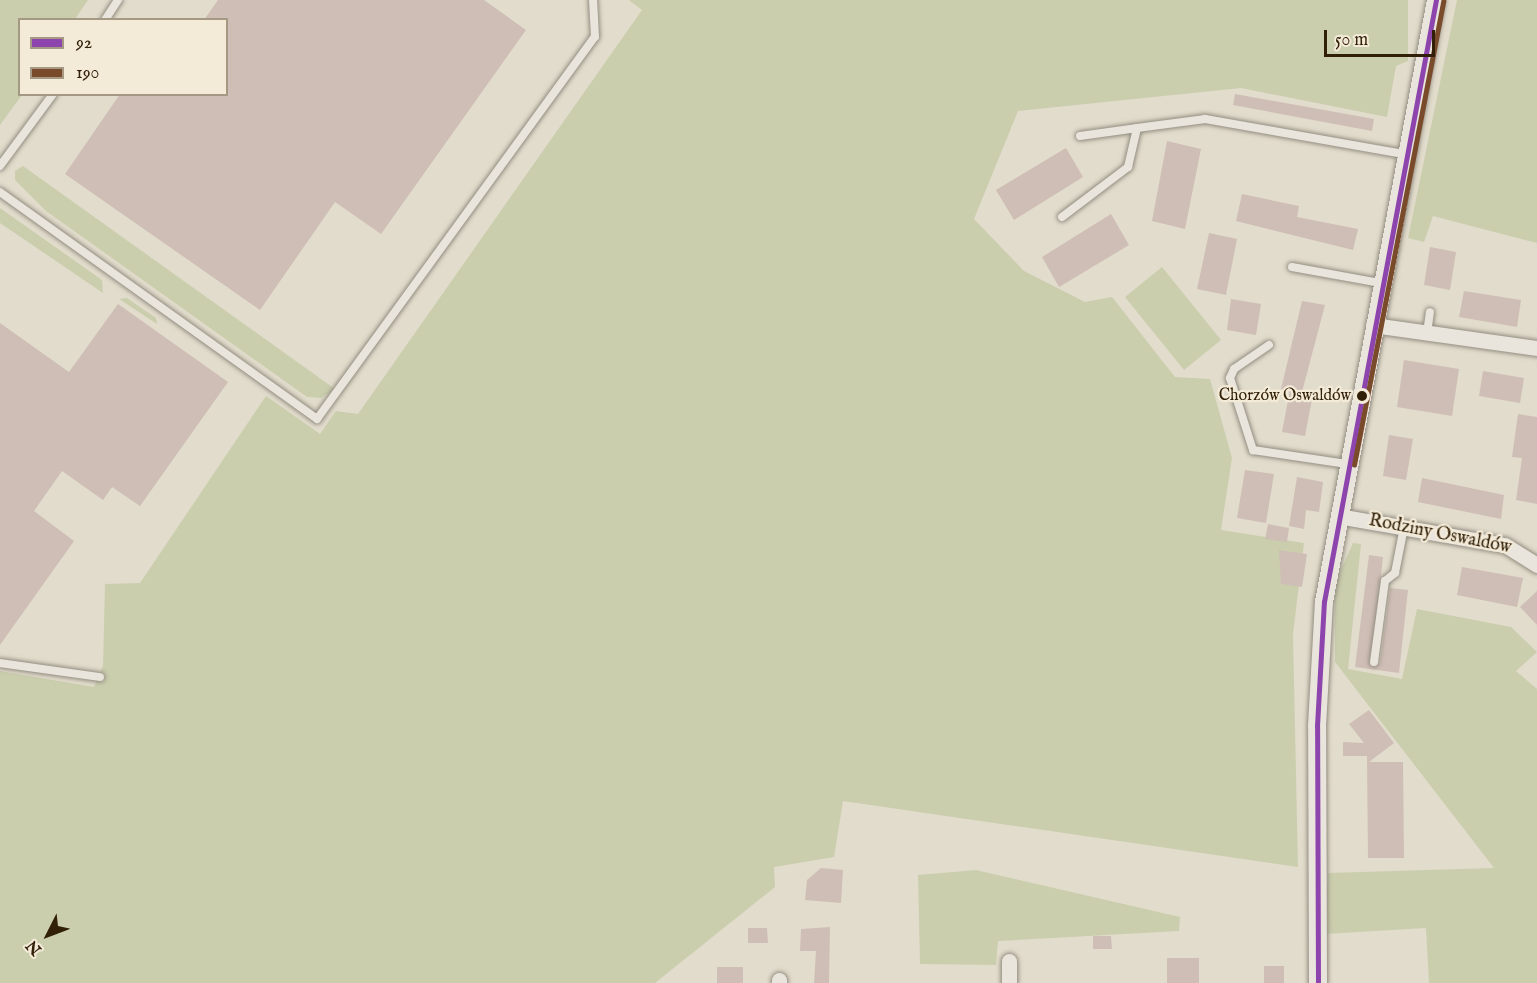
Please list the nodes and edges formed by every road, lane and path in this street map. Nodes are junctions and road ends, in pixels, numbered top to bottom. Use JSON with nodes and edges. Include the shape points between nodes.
{"nodes":[{"id":1,"x":118,"y":0,"type":"edge"},
{"id":2,"x":593,"y":0,"type":"edge"},
{"id":3,"x":1436,"y":0,"type":"edge"},
{"id":4,"x":106,"y":18,"type":"edge"},
{"id":5,"x":52,"y":96,"type":"edge"},
{"id":6,"x":1137,"y":128,"type":"junction"},
{"id":7,"x":1080,"y":136,"type":"dead end"},
{"id":8,"x":1404,"y":154,"type":"junction"},
{"id":9,"x":0,"y":166,"type":"edge"},
{"id":10,"x":0,"y":192,"type":"edge"},
{"id":11,"x":1062,"y":217,"type":"dead end"},
{"id":12,"x":1292,"y":267,"type":"dead end"},
{"id":13,"x":1380,"y":283,"type":"junction"},
{"id":14,"x":1430,"y":312,"type":"dead end"},
{"id":15,"x":1373,"y":325,"type":"junction"},
{"id":16,"x":1427,"y":333,"type":"junction"},
{"id":17,"x":1269,"y":345,"type":"dead end"},
{"id":18,"x":1537,"y":348,"type":"edge"},
{"id":19,"x":1347,"y":464,"type":"junction"},
{"id":20,"x":1338,"y":516,"type":"junction"},
{"id":21,"x":1404,"y":526,"type":"junction"},
{"id":22,"x":1537,"y":565,"type":"edge"},
{"id":23,"x":1374,"y":662,"type":"dead end"},
{"id":24,"x":0,"y":663,"type":"edge"},
{"id":25,"x":100,"y":677,"type":"dead end"},
{"id":26,"x":1009,"y":962,"type":"dead end"},
{"id":27,"x":1009,"y":983,"type":"edge"},
{"id":28,"x":1318,"y":983,"type":"edge"}],
"edges":[{"from":1,"to":4,"type":"lane"},
{"from":2,"to":10,"type":"lane","via":[[595,37],[317,419]]},
{"from":3,"to":8,"type":"street"},
{"from":5,"to":9,"type":"lane"},
{"from":6,"to":7,"type":"lane"},
{"from":6,"to":8,"type":"lane","via":[[1205,119]]},
{"from":6,"to":11,"type":"lane","via":[[1128,167]]},
{"from":8,"to":13,"type":"street"},
{"from":12,"to":13,"type":"lane"},
{"from":13,"to":15,"type":"street"},
{"from":14,"to":16,"type":"lane"},
{"from":15,"to":16,"type":"street"},
{"from":15,"to":19,"type":"street"},
{"from":16,"to":18,"type":"street"},
{"from":17,"to":19,"type":"lane","via":[[1234,369],[1230,378],[1253,450]]},
{"from":19,"to":20,"type":"street"},
{"from":20,"to":21,"type":"street","name":"Rodziny Oswaldów"},
{"from":20,"to":28,"type":"street","via":[[1322,618],[1317,726]]},
{"from":21,"to":22,"type":"street","name":"Rodziny Oswaldów","via":[[1505,545]]},
{"from":21,"to":23,"type":"lane","via":[[1395,573],[1385,581]]},
{"from":24,"to":25,"type":"lane"},
{"from":26,"to":27,"type":"street"}]}
